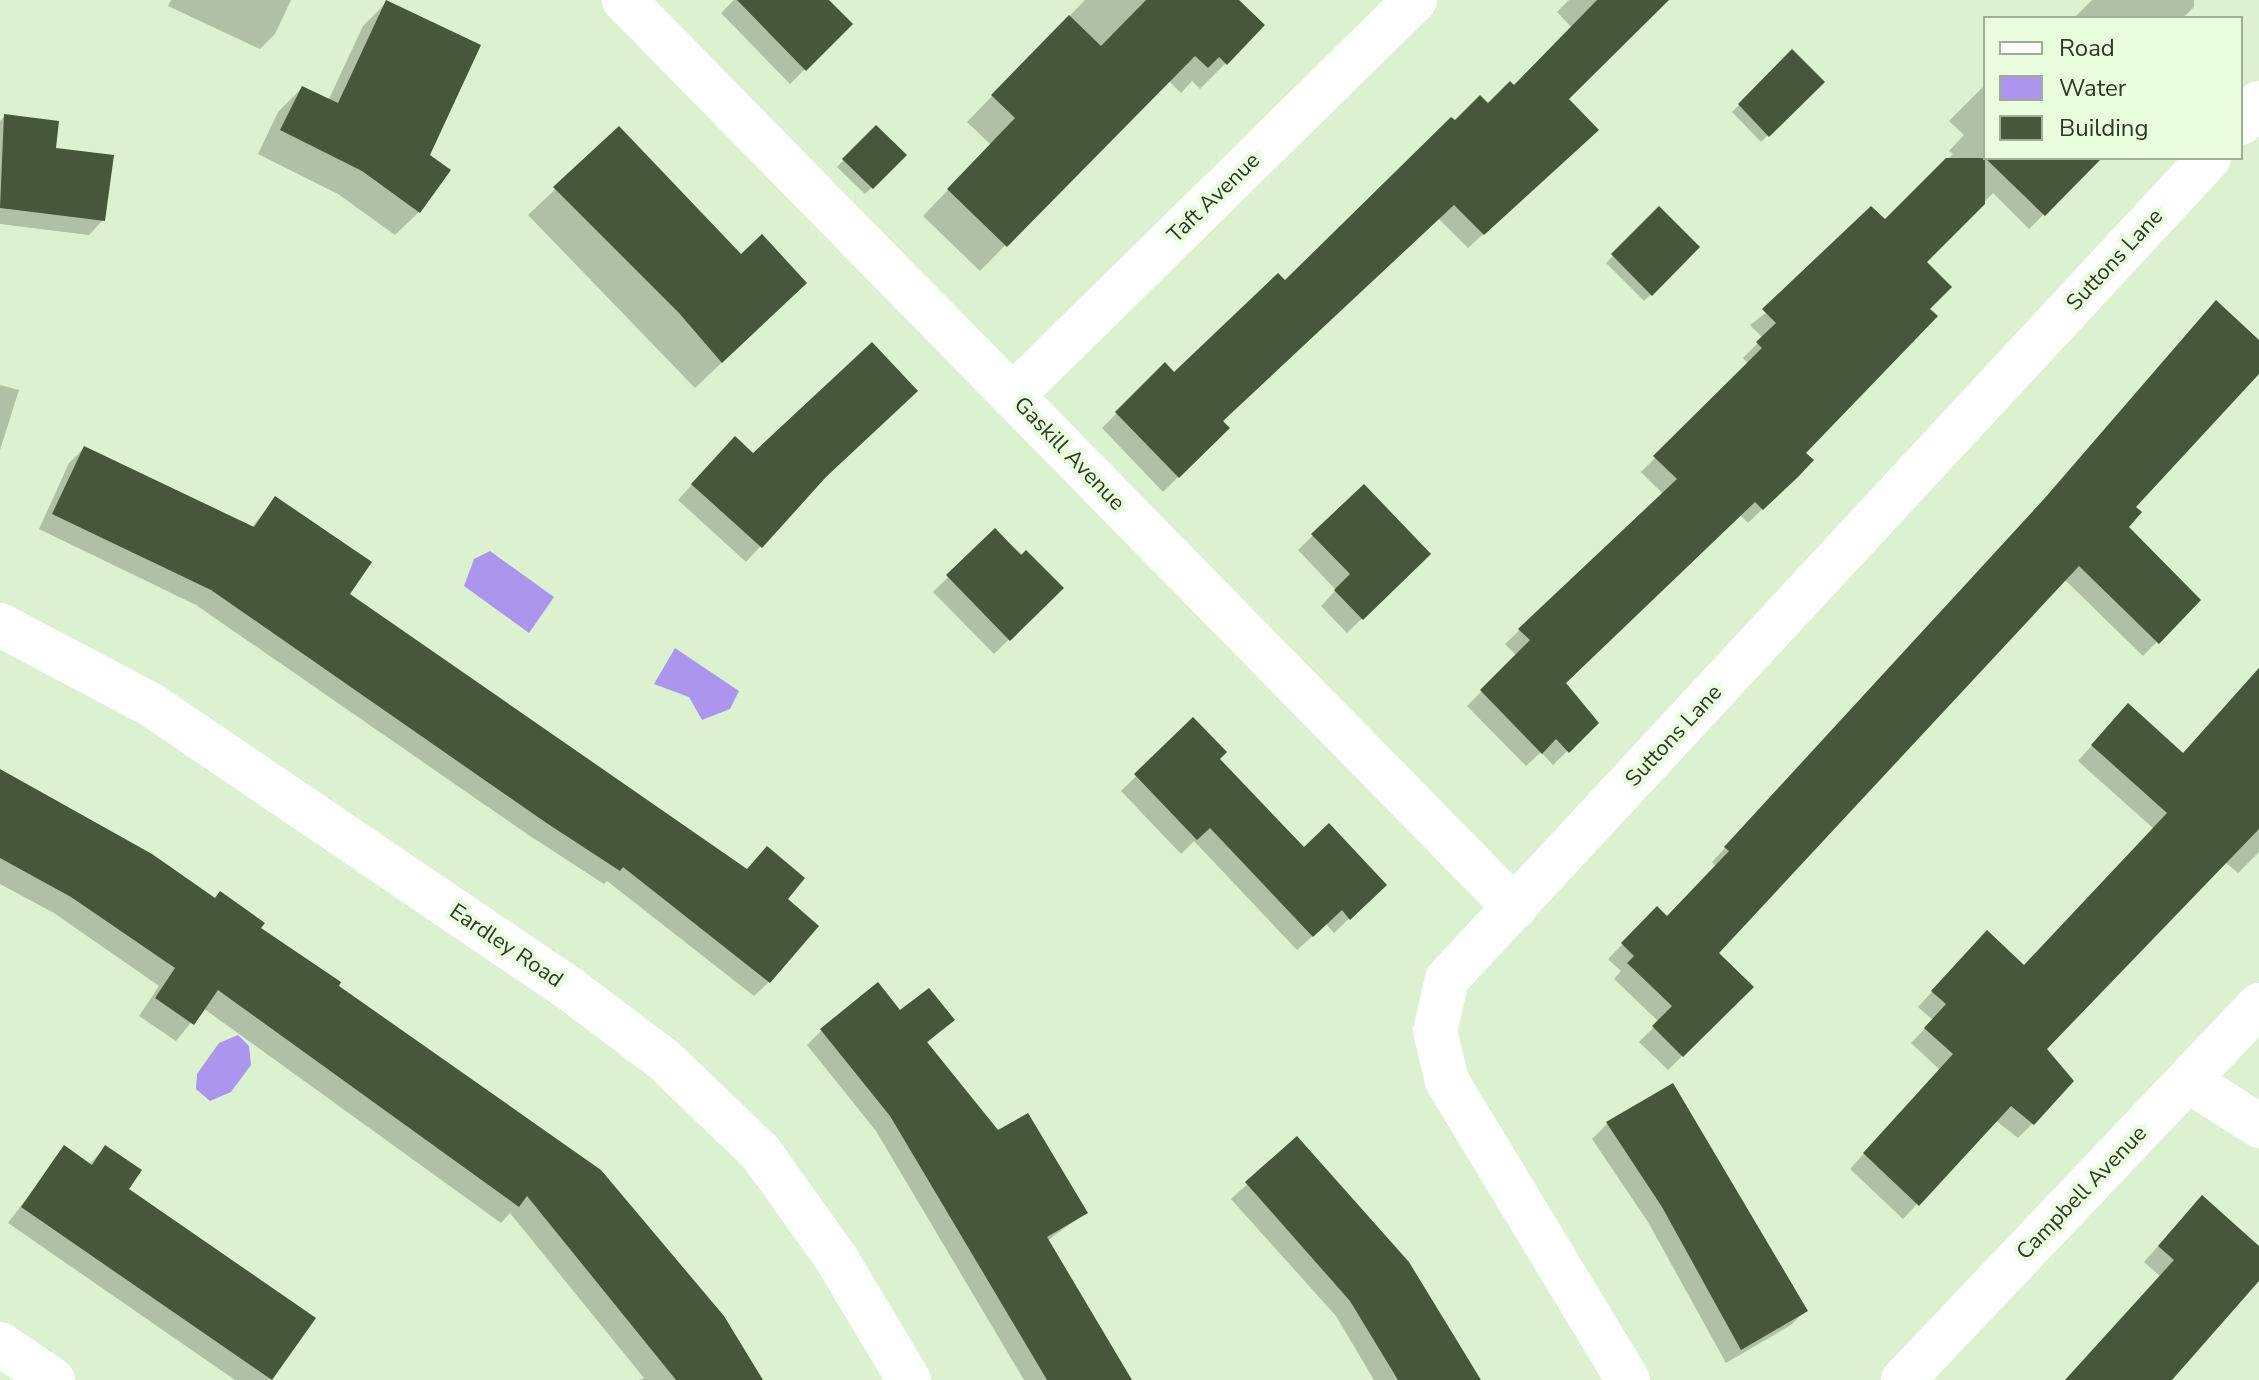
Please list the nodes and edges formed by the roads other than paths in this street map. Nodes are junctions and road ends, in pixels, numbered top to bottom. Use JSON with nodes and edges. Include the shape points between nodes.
{"nodes":[{"id":1,"x":624,"y":0,"type":"edge"},
{"id":2,"x":1415,"y":0,"type":"edge"},
{"id":3,"x":2259,"y":103,"type":"edge"},
{"id":4,"x":2243,"y":121,"type":"edge"},
{"id":5,"x":2207,"y":160,"type":"edge"},
{"id":6,"x":1012,"y":396,"type":"junction"},
{"id":7,"x":0,"y":625,"type":"edge"},
{"id":8,"x":1515,"y":908,"type":"junction"},
{"id":9,"x":2259,"y":1005,"type":"edge"},
{"id":10,"x":2189,"y":1081,"type":"junction"},
{"id":11,"x":2259,"y":1126,"type":"edge"},
{"id":12,"x":0,"y":1344,"type":"edge"},
{"id":13,"x":53,"y":1380,"type":"edge"},
{"id":14,"x":909,"y":1380,"type":"edge"},
{"id":15,"x":1628,"y":1380,"type":"edge"},
{"id":16,"x":1903,"y":1380,"type":"edge"}],
"edges":[{"from":1,"to":6,"type":"street","name":"Gaskill Avenue"},
{"from":2,"to":6,"type":"street","name":"Taft Avenue"},
{"from":3,"to":4,"type":"street"},
{"from":5,"to":8,"type":"street","name":"Suttons Lane"},
{"from":6,"to":8,"type":"street","name":"Gaskill Avenue"},
{"from":7,"to":14,"type":"street","name":"Eardley Road","via":[[150,704],[570,989],[663,1059],[761,1153],[836,1258]]},
{"from":8,"to":15,"type":"street","name":"Suttons Lane","via":[[1447,979],[1435,1031],[1447,1081]]},
{"from":9,"to":10,"type":"street","name":"Campbell Avenue"},
{"from":10,"to":11,"type":"street"},
{"from":10,"to":16,"type":"street","name":"Campbell Avenue"},
{"from":12,"to":13,"type":"street"}]}
